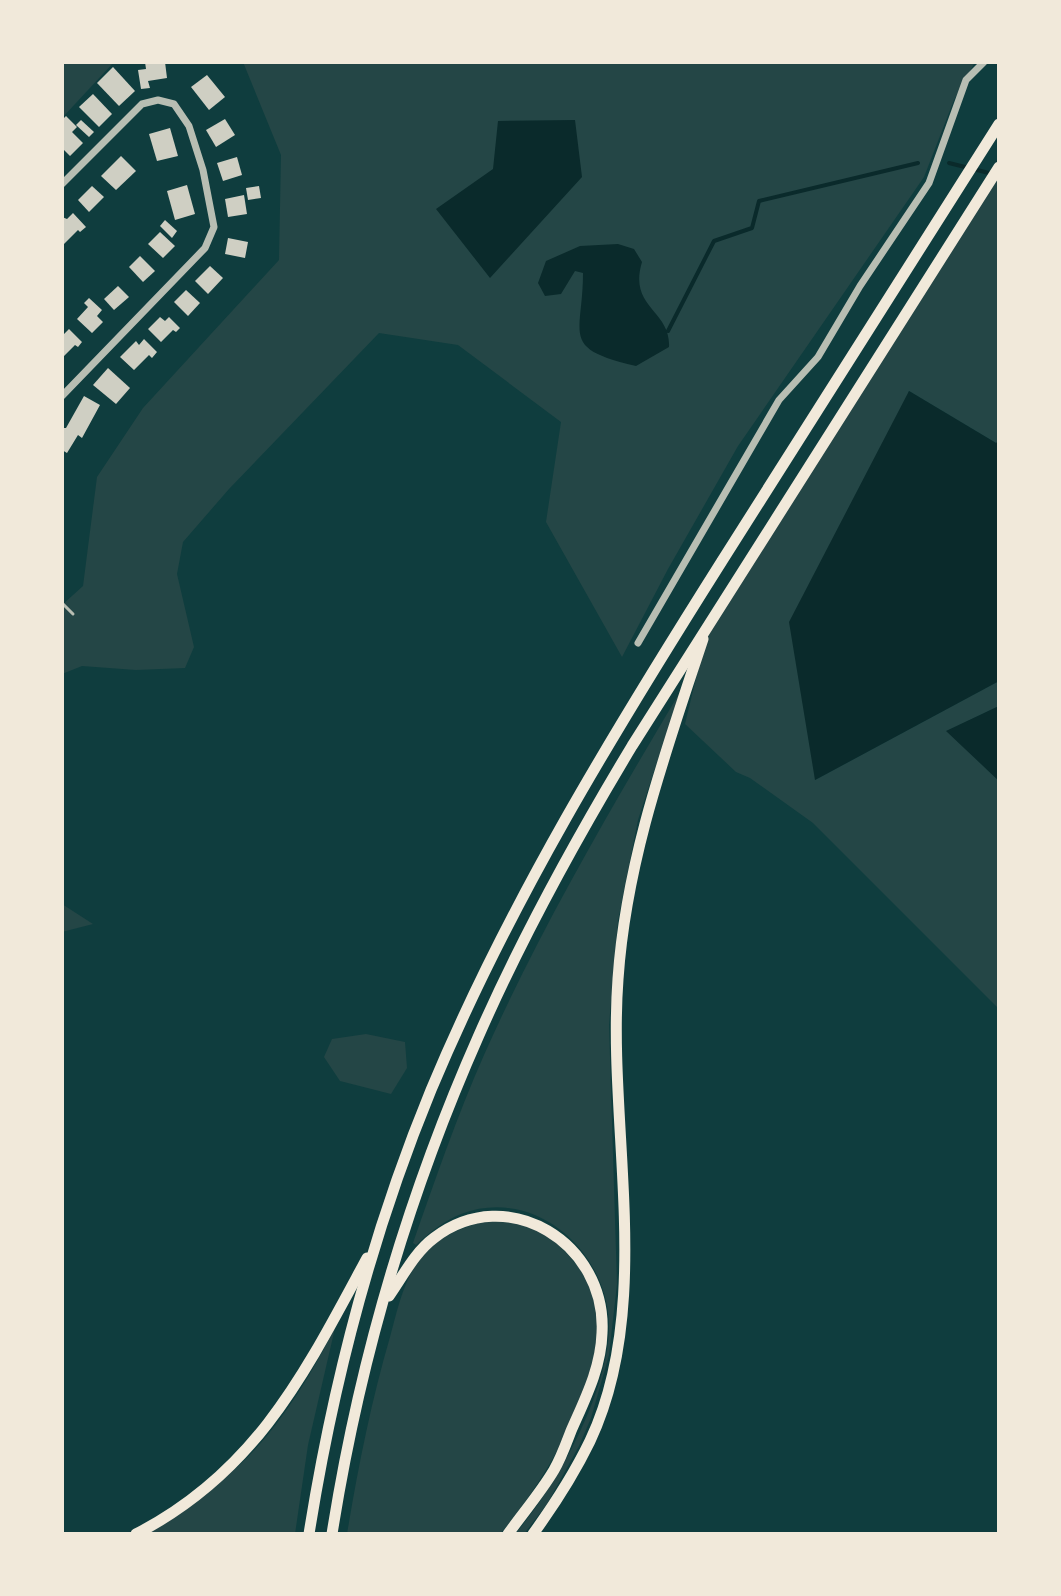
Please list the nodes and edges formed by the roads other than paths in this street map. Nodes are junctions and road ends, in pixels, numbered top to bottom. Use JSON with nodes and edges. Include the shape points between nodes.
{"nodes":[{"id":1,"x":984,"y":62,"type":"edge"},
{"id":2,"x":999,"y":124,"type":"edge"},
{"id":3,"x":999,"y":167,"type":"edge"},
{"id":4,"x":62,"y":184,"type":"edge"},
{"id":5,"x":62,"y":396,"type":"edge"},
{"id":6,"x":62,"y":603,"type":"edge"},
{"id":7,"x":73,"y":614,"type":"dead end"},
{"id":8,"x":710,"y":620,"type":"junction"},
{"id":9,"x":638,"y":643,"type":"dead end"},
{"id":10,"x":381,"y":1232,"type":"junction"},
{"id":11,"x":382,"y":1306,"type":"junction"},
{"id":12,"x":136,"y":1534,"type":"edge"},
{"id":13,"x":309,"y":1534,"type":"edge"},
{"id":14,"x":332,"y":1534,"type":"edge"},
{"id":15,"x":508,"y":1534,"type":"edge"},
{"id":16,"x":533,"y":1534,"type":"edge"}],
"edges":[{"from":1,"to":9,"type":"street","via":[[966,80],[929,183],[818,357],[779,400]]},
{"from":2,"to":10,"type":"highway","via":[[613,735],[531,878],[430,1093]]},
{"from":3,"to":8,"type":"highway"},
{"from":4,"to":5,"type":"street","via":[[142,104],[174,104],[189,126],[214,227],[205,248]]},
{"from":6,"to":7,"type":"lane"},
{"from":8,"to":11,"type":"highway","via":[[591,815],[513,962],[451,1100]]},
{"from":8,"to":16,"type":"highway","via":[[650,800],[626,909],[615,1041],[624,1285],[614,1362],[591,1440]]},
{"from":10,"to":12,"type":"highway","via":[[313,1359],[276,1415],[213,1483]]},
{"from":10,"to":13,"type":"highway","via":[[342,1374]]},
{"from":11,"to":14,"type":"highway"},
{"from":11,"to":15,"type":"highway","via":[[434,1238],[496,1216],[544,1227],[561,1238],[590,1273],[603,1332],[597,1369],[555,1469]]}]}
